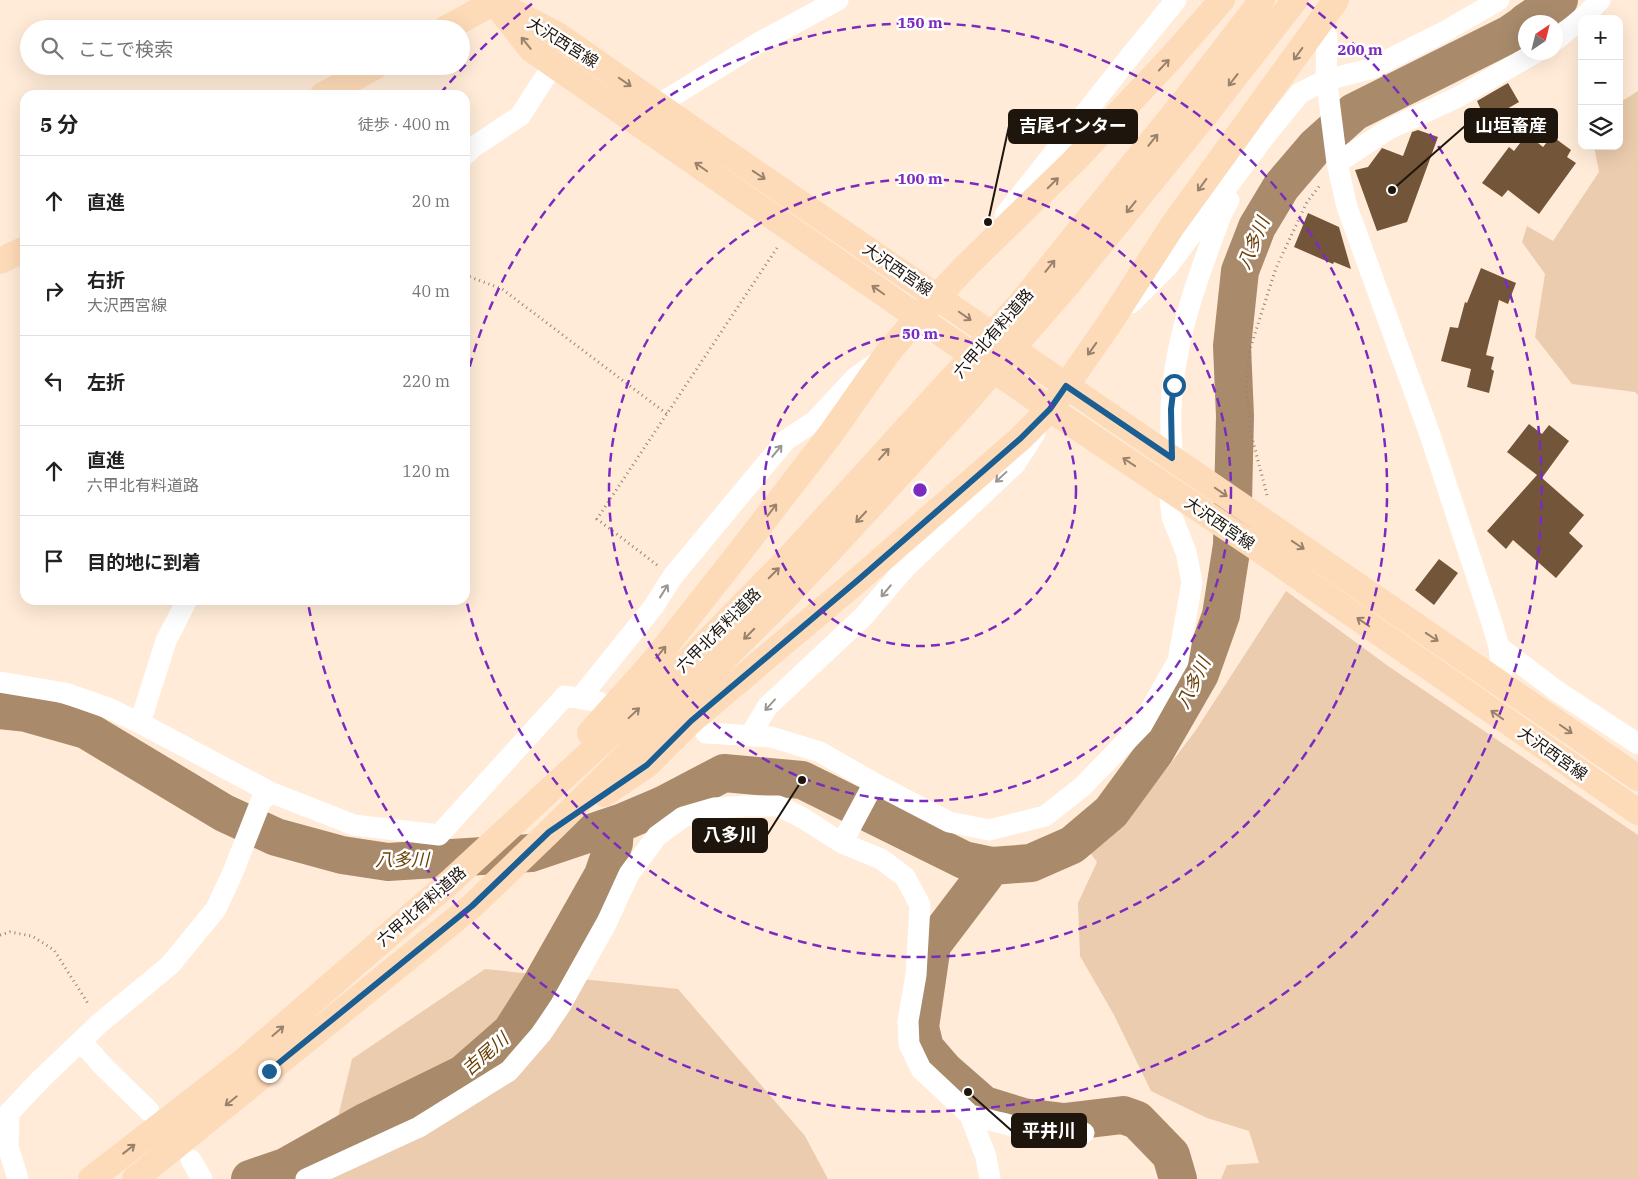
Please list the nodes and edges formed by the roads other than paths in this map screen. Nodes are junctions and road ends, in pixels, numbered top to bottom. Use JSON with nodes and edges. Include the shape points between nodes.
{"nodes":[{"id":1,"x":838,"y":0,"type":"edge"},
{"id":2,"x":1176,"y":0,"type":"edge"},
{"id":3,"x":1222,"y":0,"type":"edge"},
{"id":4,"x":1262,"y":0,"type":"edge"},
{"id":5,"x":1295,"y":0,"type":"edge"},
{"id":6,"x":1336,"y":0,"type":"edge"},
{"id":7,"x":1499,"y":0,"type":"edge"},
{"id":8,"x":1600,"y":0,"type":"edge"},
{"id":9,"x":496,"y":1,"type":"edge"},
{"id":10,"x":461,"y":20,"type":"edge"},
{"id":11,"x":1563,"y":34,"type":"edge"},
{"id":12,"x":1327,"y":36,"type":"dead end"},
{"id":13,"x":1523,"y":60,"type":"edge"},
{"id":14,"x":553,"y":65,"type":"junction"},
{"id":15,"x":360,"y":75,"type":"edge"},
{"id":16,"x":1327,"y":86,"type":"junction"},
{"id":17,"x":332,"y":90,"type":"edge"},
{"id":18,"x":658,"y":105,"type":"junction"},
{"id":19,"x":1258,"y":146,"type":"junction"},
{"id":20,"x":470,"y":150,"type":"edge"},
{"id":21,"x":1338,"y":166,"type":"junction"},
{"id":22,"x":20,"y":251,"type":"edge"},
{"id":23,"x":0,"y":261,"type":"edge"},
{"id":24,"x":967,"y":266,"type":"junction"},
{"id":25,"x":938,"y":297,"type":"junction"},
{"id":26,"x":1029,"y":311,"type":"junction"},
{"id":27,"x":918,"y":317,"type":"junction"},
{"id":28,"x":1110,"y":324,"type":"junction"},
{"id":29,"x":887,"y":354,"type":"junction"},
{"id":30,"x":1066,"y":386,"type":"junction"},
{"id":31,"x":1050,"y":409,"type":"junction"},
{"id":32,"x":1179,"y":462,"type":"junction"},
{"id":33,"x":1169,"y":489,"type":"junction"},
{"id":34,"x":184,"y":605,"type":"edge"},
{"id":35,"x":1499,"y":647,"type":"junction"},
{"id":36,"x":0,"y":682,"type":"edge"},
{"id":37,"x":1503,"y":686,"type":"junction"},
{"id":38,"x":140,"y":723,"type":"junction"},
{"id":39,"x":706,"y":733,"type":"dead end"},
{"id":40,"x":750,"y":736,"type":"junction"},
{"id":41,"x":1638,"y":744,"type":"edge"},
{"id":42,"x":1638,"y":778,"type":"edge"},
{"id":43,"x":872,"y":787,"type":"junction"},
{"id":44,"x":265,"y":797,"type":"junction"},
{"id":45,"x":1638,"y":812,"type":"edge"},
{"id":46,"x":549,"y":832,"type":"junction"},
{"id":47,"x":844,"y":841,"type":"junction"},
{"id":48,"x":451,"y":881,"type":"junction"},
{"id":49,"x":81,"y":1041,"type":"junction"},
{"id":50,"x":149,"y":1111,"type":"dead end"},
{"id":51,"x":970,"y":1115,"type":"junction"},
{"id":52,"x":1084,"y":1132,"type":"dead end"},
{"id":53,"x":190,"y":1160,"type":"dead end"},
{"id":54,"x":18,"y":1179,"type":"edge"},
{"id":55,"x":91,"y":1179,"type":"edge"},
{"id":56,"x":135,"y":1179,"type":"edge"},
{"id":57,"x":202,"y":1179,"type":"edge"},
{"id":58,"x":306,"y":1179,"type":"edge"},
{"id":59,"x":990,"y":1179,"type":"edge"}],
"edges":[{"from":1,"to":18,"type":"street","via":[[760,42]]},
{"from":2,"to":24,"type":"street"},
{"from":24,"to":3,"type":"main road","one_way":true,"via":[[1074,161]]},
{"from":26,"to":4,"type":"main road","name":"六甲北有料道路","one_way":true},
{"from":5,"to":26,"type":"main road","name":"六甲北有料道路","one_way":true,"via":[[1206,114]]},
{"from":6,"to":28,"type":"main road","one_way":true,"via":[[1173,226]]},
{"from":7,"to":16,"type":"street","via":[[1370,69]]},
{"from":8,"to":11,"type":"street"},
{"from":9,"to":10,"type":"main road"},
{"from":14,"to":9,"type":"main road","name":"大沢西宮線","one_way":true,"via":[[531,49]]},
{"from":9,"to":18,"type":"main road","name":"大沢西宮線","one_way":true,"via":[[556,34]]},
{"from":12,"to":16,"type":"street"},
{"from":13,"to":21,"type":"street","via":[[1389,129]]},
{"from":14,"to":20,"type":"street","via":[[520,116]]},
{"from":27,"to":14,"type":"main road","name":"大沢西宮線","one_way":true},
{"from":15,"to":17,"type":"main road"},
{"from":16,"to":19,"type":"street","via":[[1300,93]]},
{"from":16,"to":21,"type":"street"},
{"from":18,"to":25,"type":"main road","name":"大沢西宮線","one_way":true},
{"from":19,"to":28,"type":"street","via":[[1168,266]]},
{"from":19,"to":32,"type":"street","via":[[1222,213],[1190,300],[1172,401]]},
{"from":21,"to":35,"type":"street","via":[[1347,207],[1429,432]]},
{"from":22,"to":23,"type":"main road"},
{"from":24,"to":25,"type":"main road"},
{"from":25,"to":27,"type":"main road"},
{"from":25,"to":30,"type":"main road","name":"大沢西宮線","one_way":true},
{"from":26,"to":46,"type":"main road","name":"六甲北有料道路","one_way":true,"via":[[965,403],[841,539],[778,606]]},
{"from":48,"to":26,"type":"main road","name":"六甲北有料道路","one_way":true,"via":[[668,681],[787,560],[944,389]]},
{"from":27,"to":29,"type":"main road"},
{"from":27,"to":31,"type":"main road","name":"大沢西宮線"},
{"from":28,"to":30,"type":"main road","one_way":true},
{"from":44,"to":29,"type":"street","one_way":true,"via":[[354,825],[439,835],[565,696],[590,700],[673,576],[786,440],[815,421],[856,377]]},
{"from":48,"to":29,"type":"main road","one_way":true,"via":[[654,661],[830,435]]},
{"from":30,"to":31,"type":"main road"},
{"from":30,"to":32,"type":"main road","name":"大沢西宮線"},
{"from":33,"to":31,"type":"main road","name":"大沢西宮線","one_way":true},
{"from":31,"to":40,"type":"street","one_way":true,"via":[[1015,464],[907,566],[864,617],[768,707]]},
{"from":31,"to":46,"type":"main road","via":[[865,574],[691,721],[647,765]]},
{"from":32,"to":37,"type":"main road","name":"大沢西宮線","one_way":true},
{"from":33,"to":43,"type":"street","via":[[1172,518],[1186,552],[1192,582],[1178,661],[1142,725],[1082,787],[1045,816],[989,830],[949,822]]},
{"from":45,"to":33,"type":"main road","name":"大沢西宮線","one_way":true},
{"from":34,"to":38,"type":"street","via":[[166,641]]},
{"from":35,"to":37,"type":"street"},
{"from":35,"to":41,"type":"street","via":[[1557,691]]},
{"from":36,"to":38,"type":"street","via":[[65,693]]},
{"from":37,"to":42,"type":"main road","name":"大沢西宮線","one_way":true},
{"from":38,"to":44,"type":"street"},
{"from":39,"to":40,"type":"street"},
{"from":40,"to":43,"type":"street","via":[[771,737],[820,752]]},
{"from":43,"to":47,"type":"street"},
{"from":44,"to":49,"type":"street","via":[[216,909],[170,965]]},
{"from":46,"to":56,"type":"main road","name":"六甲北有料道路","one_way":true,"via":[[472,906]]},
{"from":47,"to":51,"type":"street","via":[[882,859],[905,877],[920,905],[916,975],[908,1021],[909,1044],[922,1069]]},
{"from":47,"to":58,"type":"street","via":[[778,806],[714,808],[683,817],[657,836],[629,874],[607,922],[560,1006],[509,1071],[419,1127]]},
{"from":55,"to":48,"type":"main road","name":"六甲北有料道路","one_way":true,"via":[[241,1062]]},
{"from":49,"to":50,"type":"street"},
{"from":49,"to":54,"type":"street","via":[[9,1113],[8,1147]]},
{"from":51,"to":52,"type":"street","via":[[1025,1128],[1069,1134]]},
{"from":51,"to":59,"type":"street","via":[[986,1157]]},
{"from":53,"to":57,"type":"street"}]}
